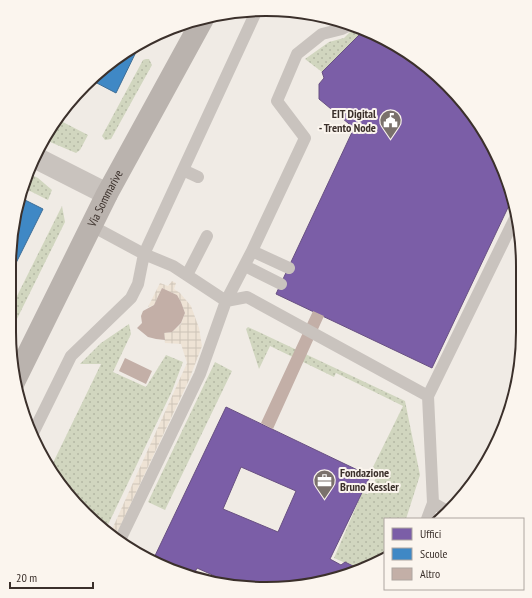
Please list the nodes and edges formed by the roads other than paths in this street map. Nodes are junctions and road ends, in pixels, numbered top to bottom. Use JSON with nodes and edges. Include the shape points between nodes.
{"nodes":[{"id":1,"x":254,"y":17,"type":"edge"},
{"id":2,"x":199,"y":25,"type":"edge"},
{"id":3,"x":342,"y":28,"type":"edge"},
{"id":4,"x":40,"y":160,"type":"edge"},
{"id":5,"x":183,"y":170,"type":"junction"},
{"id":6,"x":198,"y":177,"type":"dead end"},
{"id":7,"x":108,"y":194,"type":"junction"},
{"id":8,"x":512,"y":224,"type":"edge"},
{"id":9,"x":92,"y":226,"type":"junction"},
{"id":10,"x":207,"y":236,"type":"dead end"},
{"id":11,"x":252,"y":251,"type":"junction"},
{"id":12,"x":144,"y":254,"type":"junction"},
{"id":13,"x":245,"y":266,"type":"junction"},
{"id":14,"x":289,"y":268,"type":"dead end"},
{"id":15,"x":187,"y":275,"type":"junction"},
{"id":16,"x":281,"y":284,"type":"dead end"},
{"id":17,"x":226,"y":301,"type":"junction"},
{"id":18,"x":19,"y":372,"type":"edge"},
{"id":19,"x":428,"y":396,"type":"junction"},
{"id":20,"x":35,"y":428,"type":"edge"},
{"id":21,"x":433,"y":503,"type":"junction"},
{"id":22,"x":443,"y":509,"type":"edge"},
{"id":23,"x":426,"y":518,"type":"edge"},
{"id":24,"x":122,"y":536,"type":"edge"}],
"edges":[{"from":1,"to":5,"type":"lane"},
{"from":2,"to":7,"type":"street","name":"Via Sommarive"},
{"from":3,"to":11,"type":"lane","via":[[322,34],[297,54],[277,101],[304,138]]},
{"from":4,"to":7,"type":"street"},
{"from":5,"to":6,"type":"lane"},
{"from":5,"to":12,"type":"lane"},
{"from":7,"to":9,"type":"street","name":"Via Sommarive"},
{"from":8,"to":19,"type":"lane"},
{"from":9,"to":12,"type":"lane"},
{"from":9,"to":18,"type":"street","name":"Via Sommarive"},
{"from":10,"to":15,"type":"lane"},
{"from":11,"to":13,"type":"lane"},
{"from":11,"to":14,"type":"lane"},
{"from":12,"to":15,"type":"lane"},
{"from":12,"to":20,"type":"lane","via":[[138,284],[131,298],[71,356]]},
{"from":13,"to":16,"type":"lane"},
{"from":13,"to":17,"type":"lane"},
{"from":15,"to":17,"type":"lane"},
{"from":17,"to":19,"type":"lane","via":[[247,297]]},
{"from":17,"to":24,"type":"lane","via":[[200,374]]},
{"from":19,"to":21,"type":"lane"},
{"from":21,"to":22,"type":"lane"},
{"from":21,"to":23,"type":"lane"}]}
